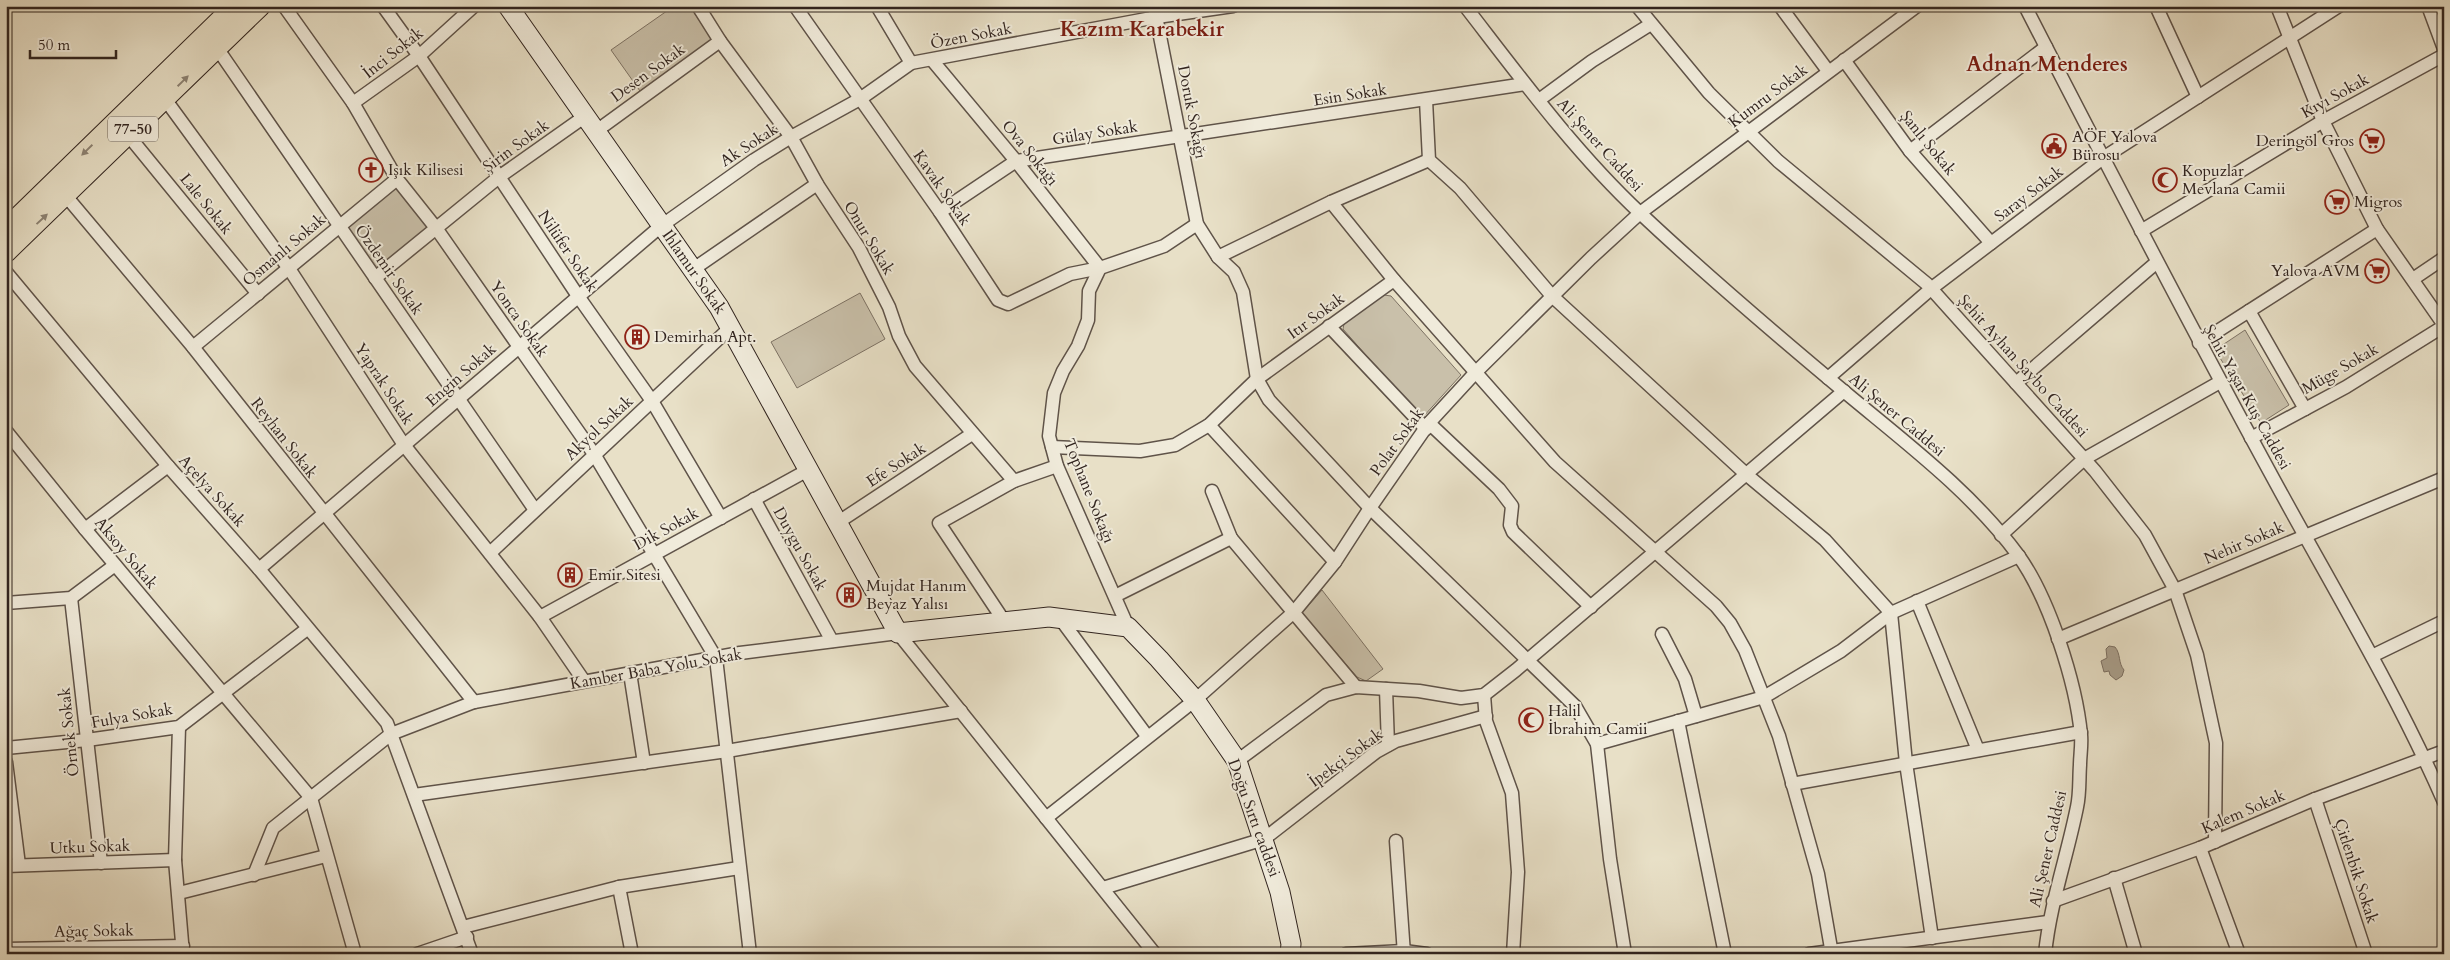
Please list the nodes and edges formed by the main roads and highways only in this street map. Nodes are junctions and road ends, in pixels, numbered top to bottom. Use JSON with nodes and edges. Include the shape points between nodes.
{"nodes":[{"id":1,"x":235,"y":6,"type":"edge"},
{"id":2,"x":260,"y":6,"type":"edge"},
{"id":3,"x":6,"y":229,"type":"edge"},
{"id":4,"x":6,"y":252,"type":"edge"}],
"edges":[{"from":1,"to":3,"type":"main road","number":"77-50","one_way":true},
{"from":4,"to":2,"type":"main road","number":"77-50","one_way":true}]}
